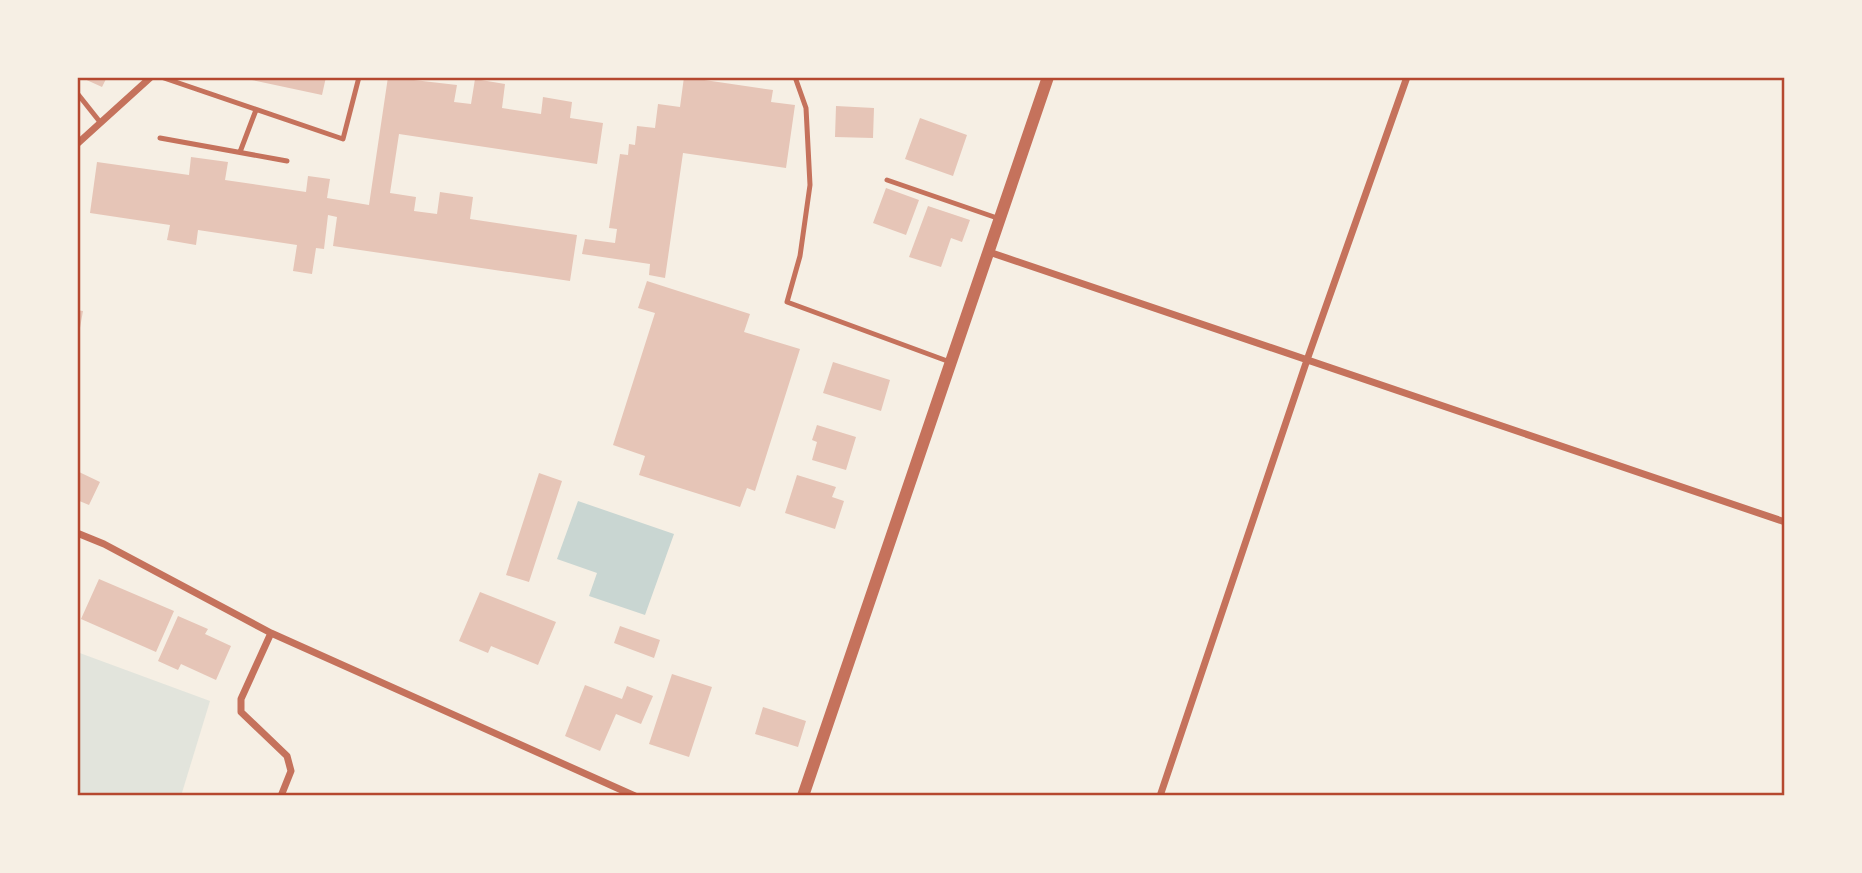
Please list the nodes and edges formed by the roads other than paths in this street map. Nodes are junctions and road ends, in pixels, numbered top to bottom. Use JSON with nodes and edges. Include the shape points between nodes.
{"nodes":[{"id":1,"x":151,"y":77,"type":"edge"},
{"id":2,"x":160,"y":77,"type":"edge"},
{"id":3,"x":359,"y":77,"type":"edge"},
{"id":4,"x":795,"y":77,"type":"edge"},
{"id":5,"x":1048,"y":77,"type":"edge"},
{"id":6,"x":1408,"y":77,"type":"edge"},
{"id":7,"x":77,"y":93,"type":"edge"},
{"id":8,"x":256,"y":110,"type":"junction"},
{"id":9,"x":100,"y":122,"type":"junction"},
{"id":10,"x":160,"y":138,"type":"dead end"},
{"id":11,"x":77,"y":144,"type":"edge"},
{"id":12,"x":240,"y":152,"type":"junction"},
{"id":13,"x":287,"y":161,"type":"dead end"},
{"id":14,"x":887,"y":180,"type":"dead end"},
{"id":15,"x":1000,"y":219,"type":"junction"},
{"id":16,"x":989,"y":252,"type":"junction"},
{"id":17,"x":1307,"y":360,"type":"junction"},
{"id":18,"x":952,"y":363,"type":"junction"},
{"id":19,"x":1785,"y":522,"type":"edge"},
{"id":20,"x":77,"y":533,"type":"edge"},
{"id":21,"x":271,"y":632,"type":"junction"},
{"id":22,"x":281,"y":796,"type":"edge"},
{"id":23,"x":635,"y":796,"type":"edge"},
{"id":24,"x":803,"y":796,"type":"edge"},
{"id":25,"x":1160,"y":796,"type":"edge"}],
"edges":[{"from":1,"to":9,"type":"street"},
{"from":2,"to":8,"type":"lane"},
{"from":3,"to":8,"type":"lane","via":[[343,139]]},
{"from":4,"to":18,"type":"lane","via":[[806,108],[810,185],[800,256],[787,302]]},
{"from":5,"to":15,"type":"street"},
{"from":6,"to":17,"type":"street"},
{"from":7,"to":9,"type":"lane"},
{"from":8,"to":12,"type":"lane"},
{"from":9,"to":11,"type":"street"},
{"from":10,"to":12,"type":"lane"},
{"from":12,"to":13,"type":"lane"},
{"from":14,"to":15,"type":"lane"},
{"from":15,"to":16,"type":"street"},
{"from":16,"to":17,"type":"street"},
{"from":16,"to":18,"type":"street"},
{"from":17,"to":19,"type":"street"},
{"from":17,"to":25,"type":"street"},
{"from":18,"to":24,"type":"street"},
{"from":20,"to":21,"type":"street"},
{"from":21,"to":22,"type":"street","via":[[241,699],[241,712],[287,756],[291,771]]},
{"from":21,"to":23,"type":"street"}]}
